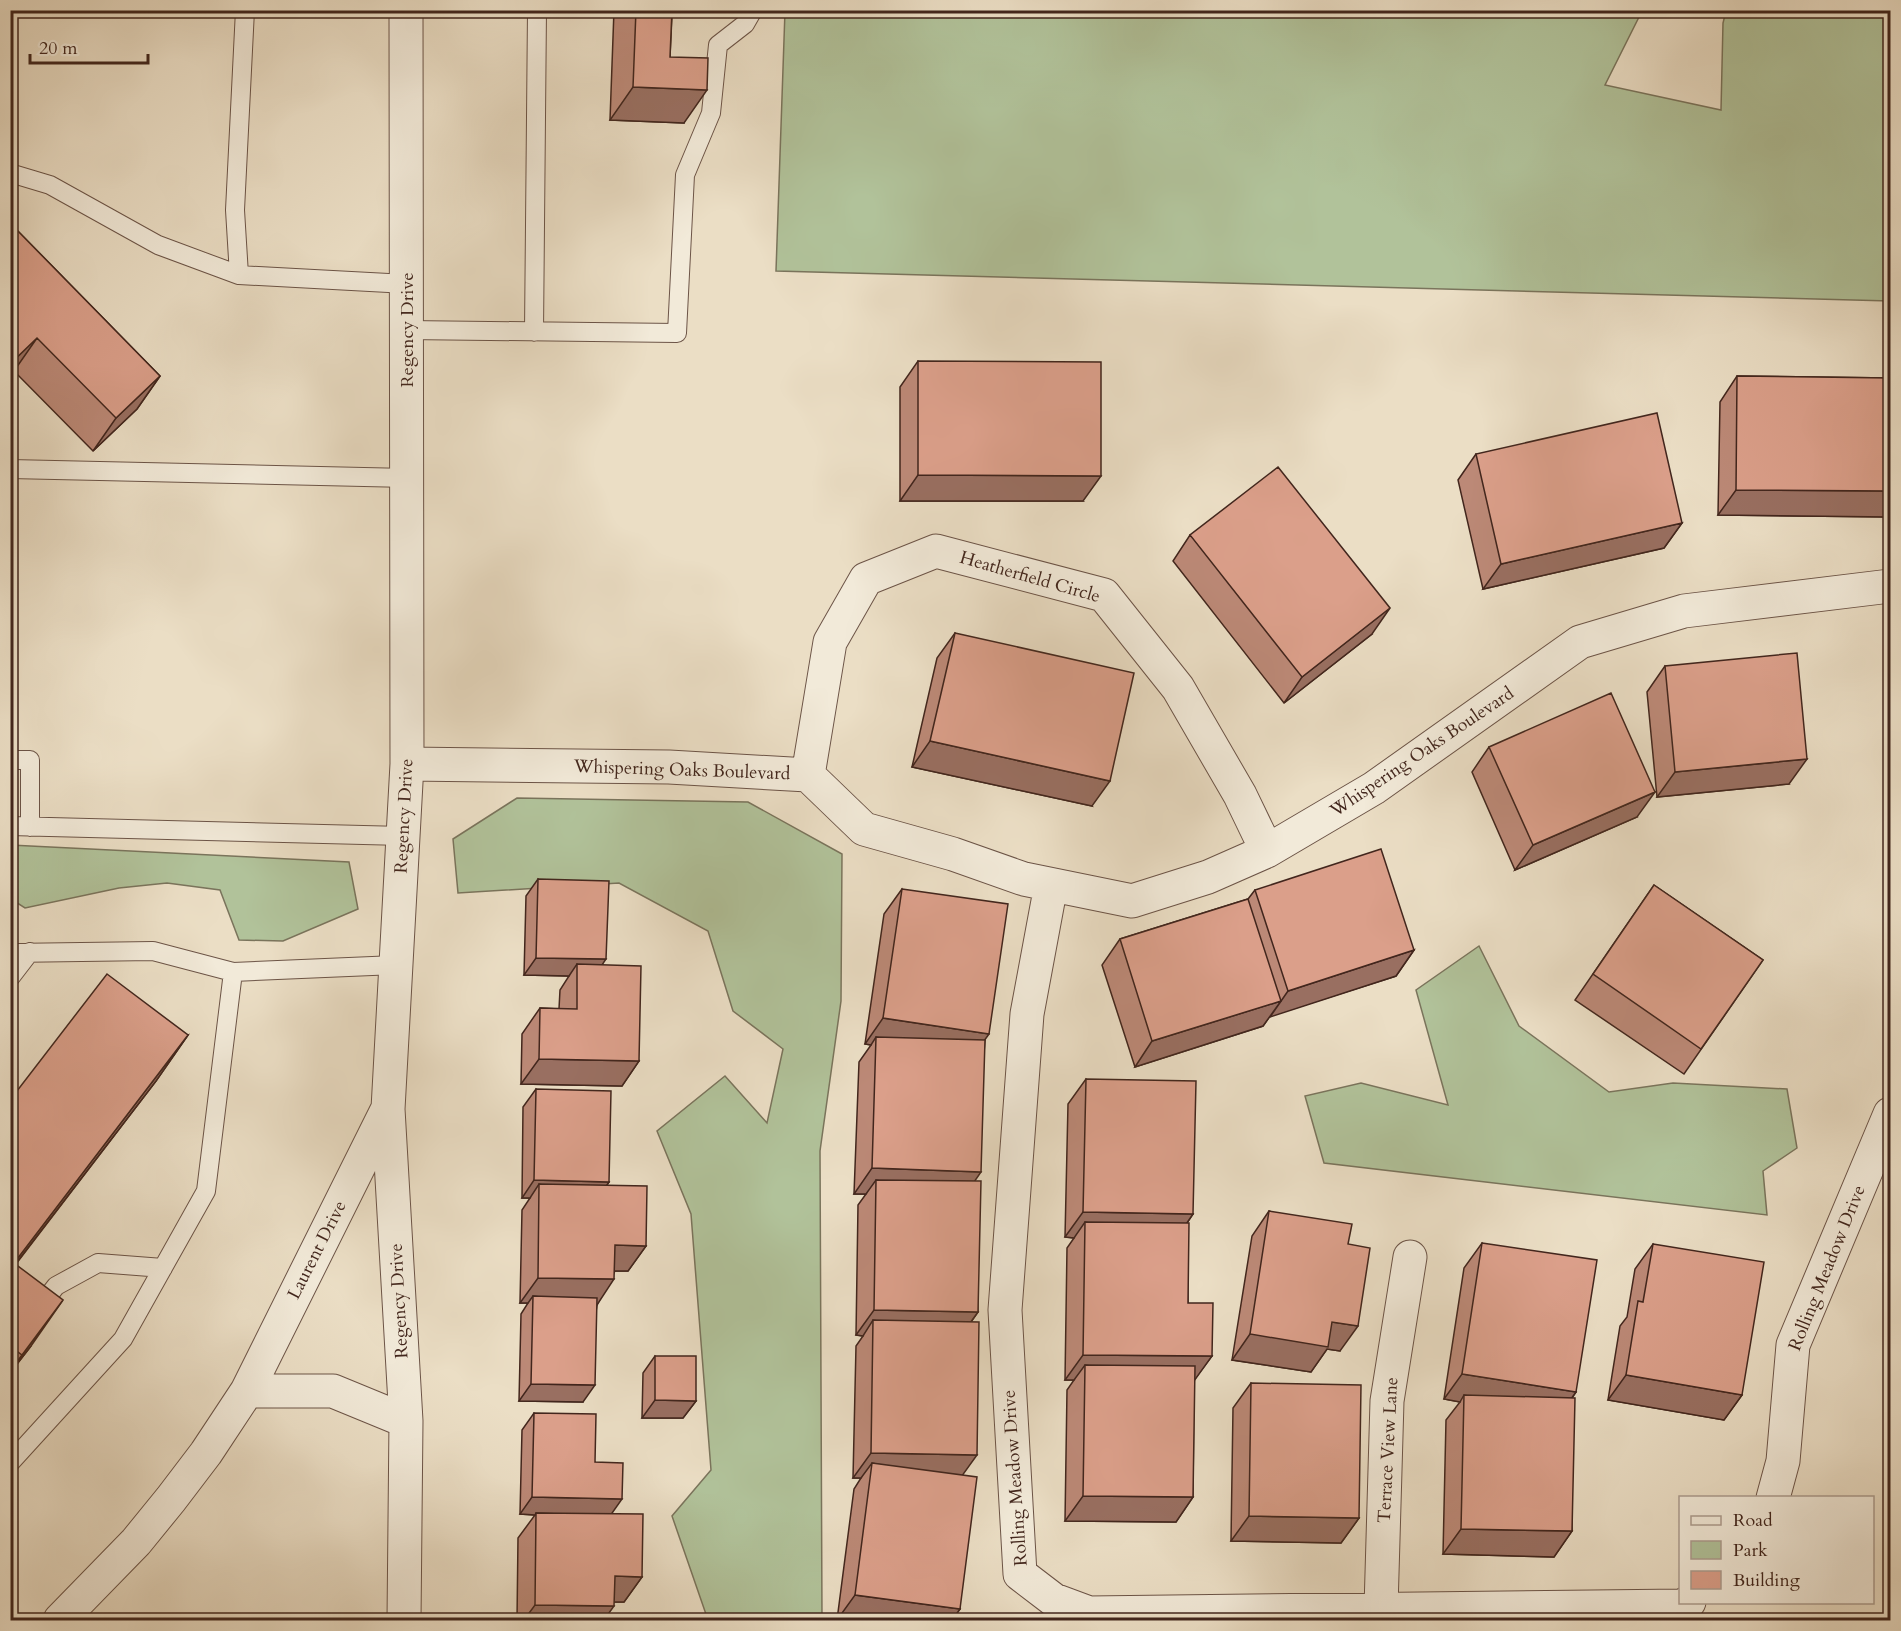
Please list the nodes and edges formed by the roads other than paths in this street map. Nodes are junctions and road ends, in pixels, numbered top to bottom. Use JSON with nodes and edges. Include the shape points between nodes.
{"nodes":[{"id":1,"x":245,"y":10,"type":"edge"},
{"id":2,"x":406,"y":10,"type":"edge"},
{"id":3,"x":537,"y":10,"type":"edge"},
{"id":4,"x":753,"y":10,"type":"edge"},
{"id":5,"x":10,"y":173,"type":"edge"},
{"id":6,"x":239,"y":275,"type":"junction"},
{"id":7,"x":407,"y":284,"type":"junction"},
{"id":8,"x":407,"y":330,"type":"junction"},
{"id":9,"x":534,"y":332,"type":"junction"},
{"id":10,"x":10,"y":469,"type":"edge"},
{"id":11,"x":408,"y":478,"type":"junction"},
{"id":12,"x":1890,"y":586,"type":"edge"},
{"id":13,"x":10,"y":760,"type":"edge"},
{"id":14,"x":407,"y":764,"type":"junction"},
{"id":15,"x":808,"y":775,"type":"junction"},
{"id":16,"x":10,"y":826,"type":"edge"},
{"id":17,"x":30,"y":826,"type":"junction"},
{"id":18,"x":403,"y":836,"type":"junction"},
{"id":19,"x":1267,"y":851,"type":"junction"},
{"id":20,"x":1051,"y":885,"type":"junction"},
{"id":21,"x":30,"y":952,"type":"junction"},
{"id":22,"x":10,"y":953,"type":"edge"},
{"id":23,"x":396,"y":965,"type":"junction"},
{"id":24,"x":233,"y":972,"type":"junction"},
{"id":25,"x":10,"y":978,"type":"edge"},
{"id":26,"x":388,"y":1109,"type":"junction"},
{"id":27,"x":1890,"y":1114,"type":"edge"},
{"id":28,"x":1410,"y":1257,"type":"dead end"},
{"id":29,"x":163,"y":1268,"type":"junction"},
{"id":30,"x":24,"y":1327,"type":"edge"},
{"id":31,"x":247,"y":1391,"type":"junction"},
{"id":32,"x":406,"y":1421,"type":"junction"},
{"id":33,"x":10,"y":1463,"type":"edge"},
{"id":34,"x":1773,"y":1496,"type":"edge"},
{"id":35,"x":1686,"y":1604,"type":"edge"},
{"id":36,"x":1381,"y":1608,"type":"junction"},
{"id":37,"x":60,"y":1620,"type":"edge"},
{"id":38,"x":404,"y":1620,"type":"edge"}],
"edges":[{"from":1,"to":6,"type":"lane","via":[[235,210]]},
{"from":2,"to":7,"type":"street","name":"Regency Drive"},
{"from":3,"to":9,"type":"lane"},
{"from":4,"to":9,"type":"lane","via":[[745,24],[718,45],[711,112],[685,175],[677,333]]},
{"from":5,"to":6,"type":"lane","via":[[50,185],[158,245]]},
{"from":6,"to":7,"type":"lane"},
{"from":7,"to":8,"type":"street","name":"Regency Drive"},
{"from":8,"to":9,"type":"lane"},
{"from":8,"to":11,"type":"street","name":"Regency Drive"},
{"from":10,"to":11,"type":"lane"},
{"from":11,"to":14,"type":"street","name":"Regency Drive"},
{"from":12,"to":19,"type":"street","name":"Whispering Oaks Boulevard","via":[[1684,612],[1580,642],[1374,788]]},
{"from":13,"to":17,"type":"lane","via":[[30,760]]},
{"from":14,"to":15,"type":"street","name":"Whispering Oaks Boulevard","via":[[669,767]]},
{"from":14,"to":18,"type":"street","name":"Regency Drive"},
{"from":15,"to":19,"type":"street","name":"Heatherfield Circle","via":[[830,642],[866,579],[936,550],[1104,596],[1178,688],[1240,795]]},
{"from":15,"to":20,"type":"street","name":"Whispering Oaks Boulevard","via":[[864,829]]},
{"from":16,"to":17,"type":"lane"},
{"from":17,"to":18,"type":"lane"},
{"from":18,"to":23,"type":"street","name":"Regency Drive"},
{"from":19,"to":20,"type":"street","name":"Whispering Oaks Boulevard","via":[[1208,877],[1132,901]]},
{"from":20,"to":36,"type":"street","name":"Rolling Meadow Drive","via":[[1027,1014],[1005,1310],[1020,1574],[1054,1600],[1089,1613]]},
{"from":21,"to":22,"type":"lane"},
{"from":21,"to":24,"type":"lane","via":[[153,951]]},
{"from":21,"to":25,"type":"lane"},
{"from":23,"to":24,"type":"lane"},
{"from":23,"to":26,"type":"street","name":"Regency Drive"},
{"from":24,"to":29,"type":"lane","via":[[206,1191]]},
{"from":26,"to":31,"type":"street","name":"Laurent Drive"},
{"from":26,"to":32,"type":"street","name":"Regency Drive"},
{"from":27,"to":34,"type":"street","name":"Rolling Meadow Drive","via":[[1792,1345],[1783,1461]]},
{"from":28,"to":36,"type":"street","name":"Terrace View Lane","via":[[1387,1401]]},
{"from":29,"to":30,"type":"lane","via":[[98,1263],[56,1286]]},
{"from":29,"to":33,"type":"lane","via":[[123,1339]]},
{"from":31,"to":32,"type":"street","via":[[333,1390]]},
{"from":31,"to":37,"type":"street","name":"Laurent Drive","via":[[206,1453],[136,1542]]},
{"from":32,"to":38,"type":"street","name":"Regency Drive"},
{"from":35,"to":36,"type":"street","name":"Rolling Meadow Drive"}]}
